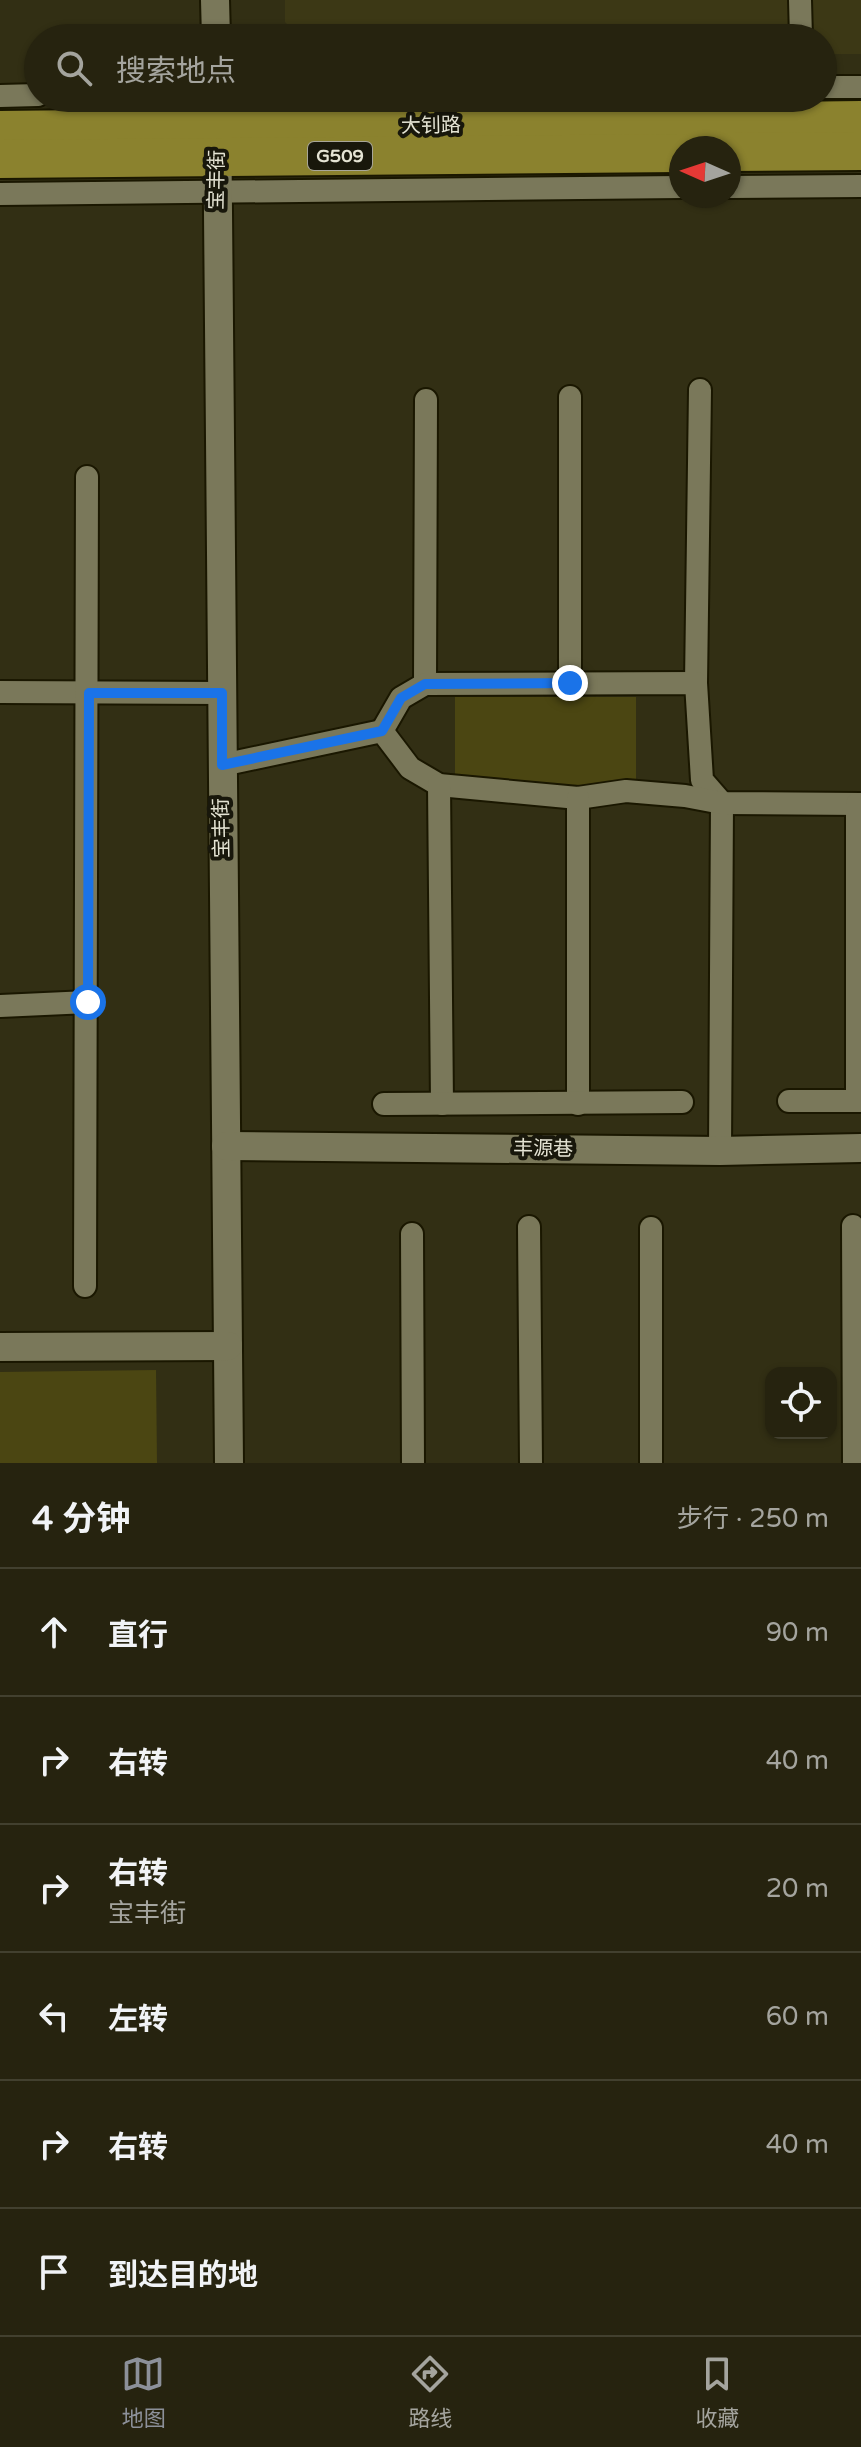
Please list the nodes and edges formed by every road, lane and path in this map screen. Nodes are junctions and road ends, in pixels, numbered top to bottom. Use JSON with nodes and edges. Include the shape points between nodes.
{"nodes":[{"id":1,"x":215,"y":0,"type":"edge"},
{"id":2,"x":800,"y":0,"type":"edge"},
{"id":3,"x":216,"y":24,"type":"edge"},
{"id":4,"x":801,"y":24,"type":"edge"},
{"id":5,"x":837,"y":87,"type":"edge"},
{"id":6,"x":861,"y":87,"type":"edge"},
{"id":7,"x":24,"y":95,"type":"edge"},
{"id":8,"x":0,"y":96,"type":"edge"},
{"id":9,"x":766,"y":112,"type":"edge"},
{"id":10,"x":812,"y":112,"type":"edge"},
{"id":11,"x":861,"y":120,"type":"edge"},
{"id":12,"x":0,"y":130,"type":"edge"},
{"id":13,"x":217,"y":144,"type":"edge"},
{"id":14,"x":861,"y":151,"type":"edge"},
{"id":15,"x":741,"y":152,"type":"edge"},
{"id":16,"x":669,"y":153,"type":"edge"},
{"id":17,"x":0,"y":159,"type":"edge"},
{"id":18,"x":669,"y":186,"type":"edge"},
{"id":19,"x":861,"y":186,"type":"edge"},
{"id":20,"x":741,"y":187,"type":"edge"},
{"id":21,"x":0,"y":194,"type":"edge"},
{"id":22,"x":700,"y":390,"type":"dead end"},
{"id":23,"x":570,"y":397,"type":"dead end"},
{"id":24,"x":426,"y":400,"type":"dead end"},
{"id":25,"x":87,"y":477,"type":"dead end"},
{"id":26,"x":570,"y":683,"type":"junction"},
{"id":27,"x":696,"y":683,"type":"junction"},
{"id":28,"x":425,"y":684,"type":"junction"},
{"id":29,"x":0,"y":692,"type":"edge"},
{"id":30,"x":89,"y":693,"type":"junction"},
{"id":31,"x":222,"y":693,"type":"junction"},
{"id":32,"x":382,"y":731,"type":"junction"},
{"id":33,"x":222,"y":765,"type":"junction"},
{"id":34,"x":439,"y":785,"type":"junction"},
{"id":35,"x":578,"y":798,"type":"junction"},
{"id":36,"x":722,"y":803,"type":"junction"},
{"id":37,"x":859,"y":804,"type":"edge"},
{"id":38,"x":88,"y":1002,"type":"junction"},
{"id":39,"x":0,"y":1006,"type":"edge"},
{"id":40,"x":789,"y":1101,"type":"dead end"},
{"id":41,"x":859,"y":1101,"type":"edge"},
{"id":42,"x":682,"y":1102,"type":"dead end"},
{"id":43,"x":384,"y":1104,"type":"dead end"},
{"id":44,"x":442,"y":1104,"type":"junction"},
{"id":45,"x":578,"y":1104,"type":"junction"},
{"id":46,"x":226,"y":1146,"type":"junction"},
{"id":47,"x":861,"y":1148,"type":"edge"},
{"id":48,"x":720,"y":1151,"type":"junction"},
{"id":49,"x":853,"y":1226,"type":"dead end"},
{"id":50,"x":529,"y":1227,"type":"dead end"},
{"id":51,"x":651,"y":1228,"type":"dead end"},
{"id":52,"x":412,"y":1234,"type":"dead end"},
{"id":53,"x":85,"y":1286,"type":"dead end"},
{"id":54,"x":228,"y":1346,"type":"junction"},
{"id":55,"x":0,"y":1347,"type":"edge"},
{"id":56,"x":229,"y":1463,"type":"edge"},
{"id":57,"x":413,"y":1463,"type":"edge"},
{"id":58,"x":531,"y":1463,"type":"edge"},
{"id":59,"x":651,"y":1463,"type":"edge"},
{"id":60,"x":854,"y":1463,"type":"edge"}],
"edges":[{"from":1,"to":3,"type":"street"},
{"from":2,"to":4,"type":"street"},
{"from":5,"to":6,"type":"street"},
{"from":7,"to":8,"type":"street"},
{"from":9,"to":13,"type":"highway","name":"大钊路","number":"G509"},
{"from":10,"to":11,"type":"highway","name":"大钊路","number":"G509"},
{"from":12,"to":13,"type":"highway","name":"大钊路","number":"G509"},
{"from":13,"to":16,"type":"highway","name":"大钊路","number":"G509"},
{"from":13,"to":17,"type":"highway","name":"大钊路","number":"G509"},
{"from":13,"to":18,"type":"street"},
{"from":13,"to":21,"type":"street"},
{"from":13,"to":31,"type":"street","name":"宝丰街"},
{"from":14,"to":15,"type":"highway"},
{"from":19,"to":20,"type":"street"},
{"from":22,"to":27,"type":"street"},
{"from":23,"to":26,"type":"street"},
{"from":24,"to":28,"type":"street"},
{"from":25,"to":30,"type":"street"},
{"from":26,"to":27,"type":"street"},
{"from":26,"to":28,"type":"street"},
{"from":27,"to":36,"type":"street","via":[[702,780]]},
{"from":28,"to":32,"type":"street","via":[[401,698]]},
{"from":29,"to":30,"type":"street"},
{"from":30,"to":31,"type":"street"},
{"from":30,"to":38,"type":"street"},
{"from":31,"to":33,"type":"street","name":"宝丰街"},
{"from":32,"to":33,"type":"street"},
{"from":32,"to":34,"type":"street","via":[[410,768]]},
{"from":33,"to":46,"type":"street","name":"宝丰街"},
{"from":34,"to":35,"type":"street"},
{"from":34,"to":44,"type":"street"},
{"from":35,"to":36,"type":"street","via":[[626,791]]},
{"from":35,"to":45,"type":"street"},
{"from":36,"to":37,"type":"street"},
{"from":36,"to":48,"type":"street"},
{"from":37,"to":41,"type":"street"},
{"from":38,"to":39,"type":"street"},
{"from":38,"to":53,"type":"street"},
{"from":40,"to":41,"type":"street"},
{"from":42,"to":45,"type":"street"},
{"from":43,"to":44,"type":"street"},
{"from":44,"to":45,"type":"street"},
{"from":46,"to":48,"type":"street","name":"丰源巷"},
{"from":46,"to":54,"type":"street","name":"宝丰街"},
{"from":47,"to":48,"type":"street","name":"丰源巷"},
{"from":49,"to":60,"type":"street"},
{"from":50,"to":58,"type":"street"},
{"from":51,"to":59,"type":"street"},
{"from":52,"to":57,"type":"street"},
{"from":54,"to":55,"type":"street"},
{"from":54,"to":56,"type":"street","name":"宝丰街"}]}
